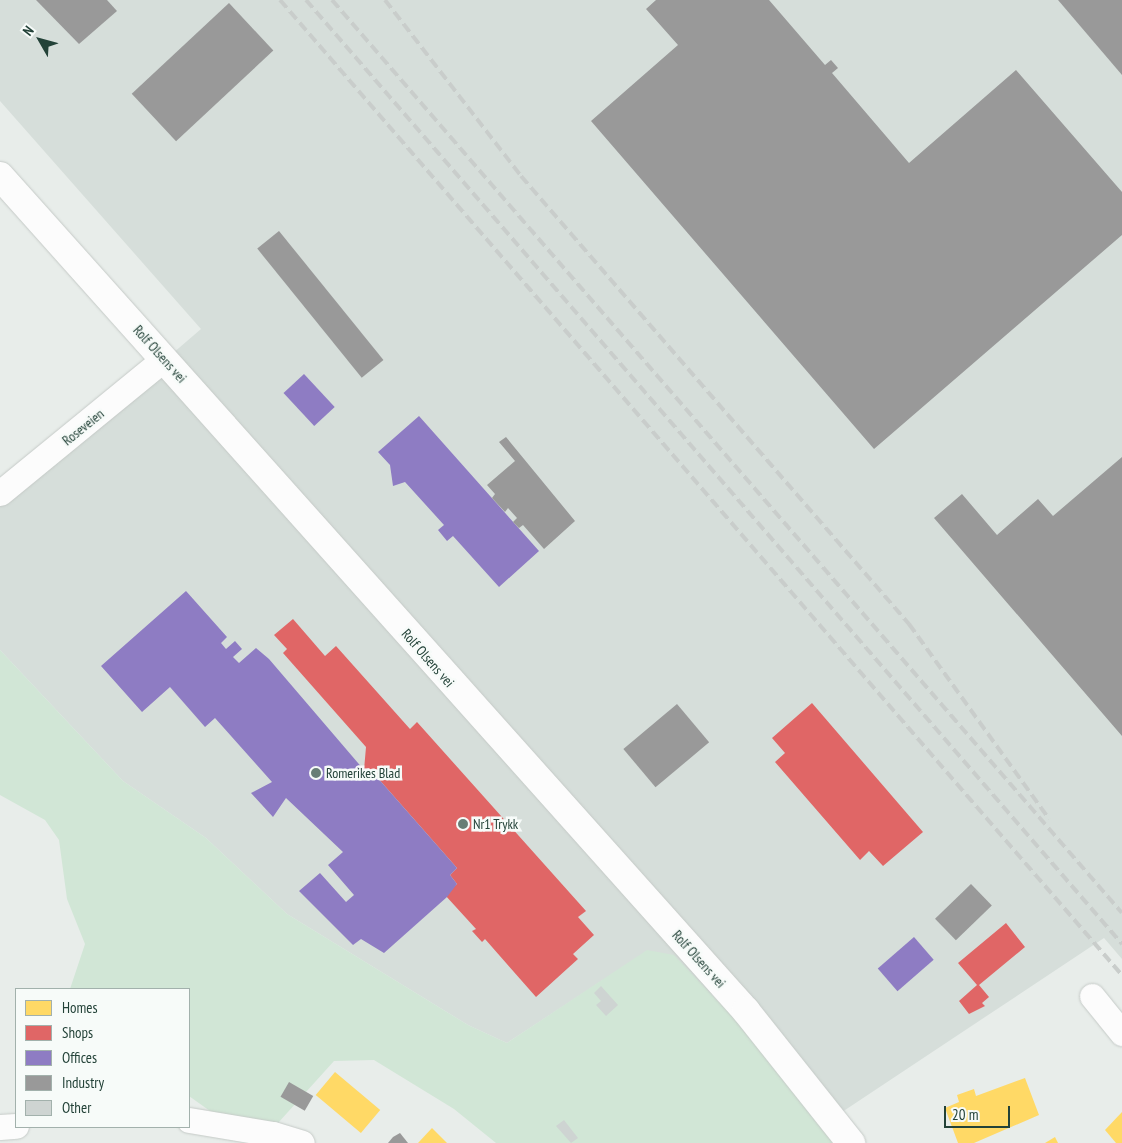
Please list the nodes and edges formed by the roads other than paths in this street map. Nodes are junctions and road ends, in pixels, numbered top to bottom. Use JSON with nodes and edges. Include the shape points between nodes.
{"nodes":[{"id":1,"x":0,"y":176,"type":"edge"},
{"id":2,"x":164,"y":359,"type":"junction"},
{"id":3,"x":0,"y":493,"type":"edge"},
{"id":4,"x":1092,"y":996,"type":"dead end"},
{"id":5,"x":1122,"y":1033,"type":"edge"},
{"id":6,"x":190,"y":1120,"type":"edge"},
{"id":7,"x":15,"y":1126,"type":"edge"},
{"id":8,"x":0,"y":1127,"type":"edge"},
{"id":9,"x":302,"y":1143,"type":"edge"},
{"id":10,"x":851,"y":1143,"type":"edge"}],
"edges":[{"from":1,"to":2,"type":"main road","name":"Rolf Olsens vei"},
{"from":2,"to":3,"type":"street","name":"Roseveien"},
{"from":2,"to":10,"type":"main road","name":"Rolf Olsens vei","via":[[746,1011]]},
{"from":4,"to":5,"type":"street"},
{"from":6,"to":9,"type":"street","via":[[274,1134]]},
{"from":7,"to":8,"type":"street"}]}
